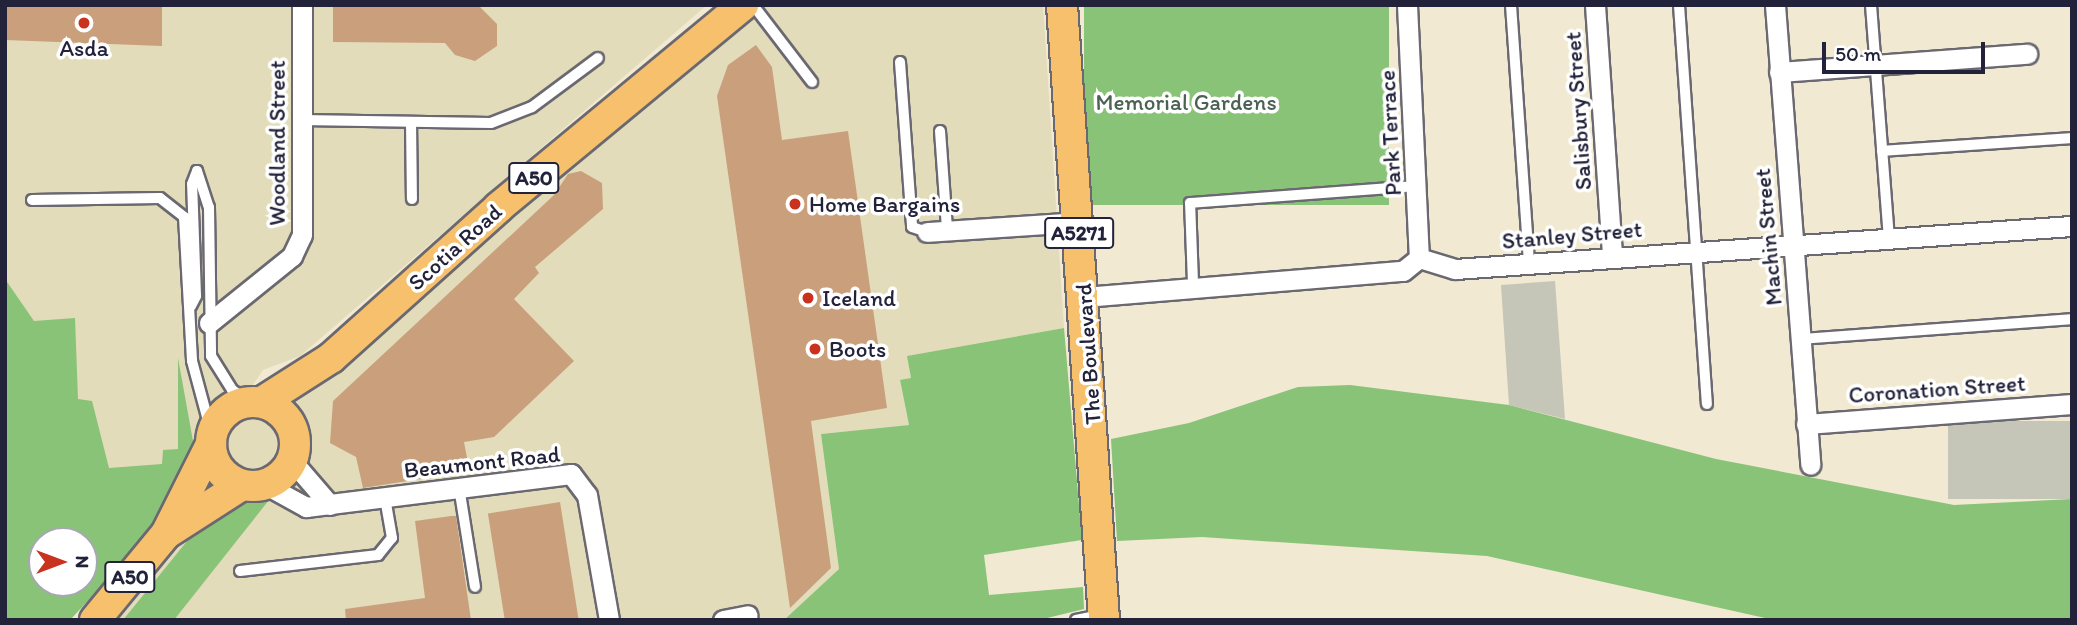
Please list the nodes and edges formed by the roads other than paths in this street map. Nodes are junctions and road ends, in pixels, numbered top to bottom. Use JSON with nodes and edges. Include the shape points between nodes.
{"nodes":[{"id":1,"x":302,"y":5,"type":"edge"},
{"id":2,"x":743,"y":5,"type":"edge"},
{"id":3,"x":753,"y":5,"type":"edge"},
{"id":4,"x":1062,"y":5,"type":"edge"},
{"id":5,"x":1407,"y":5,"type":"edge"},
{"id":6,"x":1511,"y":5,"type":"edge"},
{"id":7,"x":1595,"y":5,"type":"edge"},
{"id":8,"x":1679,"y":5,"type":"edge"},
{"id":9,"x":1775,"y":5,"type":"edge"},
{"id":10,"x":1871,"y":5,"type":"edge"},
{"id":11,"x":2027,"y":54,"type":"dead end"},
{"id":12,"x":598,"y":58,"type":"dead end"},
{"id":13,"x":900,"y":62,"type":"dead end"},
{"id":14,"x":1875,"y":65,"type":"junction"},
{"id":15,"x":1779,"y":72,"type":"junction"},
{"id":16,"x":812,"y":82,"type":"dead end"},
{"id":17,"x":301,"y":120,"type":"junction"},
{"id":18,"x":411,"y":122,"type":"junction"},
{"id":19,"x":940,"y":131,"type":"dead end"},
{"id":20,"x":2072,"y":138,"type":"edge"},
{"id":21,"x":1882,"y":151,"type":"junction"},
{"id":22,"x":1418,"y":186,"type":"junction"},
{"id":23,"x":412,"y":199,"type":"dead end"},
{"id":24,"x":32,"y":200,"type":"dead end"},
{"id":25,"x":1078,"y":222,"type":"junction"},
{"id":26,"x":2072,"y":226,"type":"edge"},
{"id":27,"x":937,"y":231,"type":"junction"},
{"id":28,"x":1889,"y":241,"type":"junction"},
{"id":29,"x":1792,"y":246,"type":"junction"},
{"id":30,"x":1695,"y":250,"type":"junction"},
{"id":31,"x":1612,"y":256,"type":"junction"},
{"id":32,"x":1419,"y":258,"type":"junction"},
{"id":33,"x":1529,"y":263,"type":"junction"},
{"id":34,"x":1193,"y":284,"type":"junction"},
{"id":35,"x":1084,"y":297,"type":"junction"},
{"id":36,"x":191,"y":306,"type":"junction"},
{"id":37,"x":2072,"y":318,"type":"edge"},
{"id":38,"x":200,"y":324,"type":"junction"},
{"id":39,"x":1801,"y":339,"type":"junction"},
{"id":40,"x":331,"y":358,"type":"junction"},
{"id":41,"x":257,"y":402,"type":"junction"},
{"id":42,"x":1707,"y":404,"type":"dead end"},
{"id":43,"x":2072,"y":404,"type":"edge"},
{"id":44,"x":1806,"y":424,"type":"junction"},
{"id":45,"x":211,"y":440,"type":"junction"},
{"id":46,"x":294,"y":454,"type":"junction"},
{"id":47,"x":1810,"y":465,"type":"dead end"},
{"id":48,"x":254,"y":485,"type":"junction"},
{"id":49,"x":458,"y":487,"type":"junction"},
{"id":50,"x":385,"y":498,"type":"junction"},
{"id":51,"x":330,"y":505,"type":"junction"},
{"id":52,"x":166,"y":534,"type":"junction"},
{"id":53,"x":240,"y":571,"type":"dead end"},
{"id":54,"x":475,"y":587,"type":"dead end"},
{"id":55,"x":748,"y":615,"type":"dead end"},
{"id":56,"x":1094,"y":618,"type":"edge"},
{"id":57,"x":94,"y":620,"type":"edge"},
{"id":58,"x":609,"y":620,"type":"edge"},
{"id":59,"x":723,"y":620,"type":"edge"}],
"edges":[{"from":1,"to":17,"type":"street","name":"Woodland Street"},
{"from":2,"to":40,"type":"main road","name":"Scotia Road","number":"A50","via":[[499,207]]},
{"from":3,"to":16,"type":"lane"},
{"from":4,"to":25,"type":"main road","name":"The Boulevard","number":"A5271"},
{"from":5,"to":22,"type":"street","name":"Park Terrace"},
{"from":6,"to":33,"type":"lane"},
{"from":7,"to":31,"type":"street","name":"Salisbury Street"},
{"from":8,"to":30,"type":"lane"},
{"from":9,"to":15,"type":"street","name":"Machin Street"},
{"from":10,"to":14,"type":"lane"},
{"from":11,"to":14,"type":"street"},
{"from":12,"to":18,"type":"lane","via":[[532,107],[491,123]]},
{"from":13,"to":27,"type":"lane","via":[[912,227]]},
{"from":14,"to":15,"type":"street"},
{"from":14,"to":21,"type":"lane"},
{"from":15,"to":29,"type":"street","name":"Machin Street"},
{"from":17,"to":18,"type":"lane"},
{"from":17,"to":38,"type":"street","name":"Woodland Street","via":[[299,246]]},
{"from":18,"to":23,"type":"lane"},
{"from":19,"to":27,"type":"lane"},
{"from":20,"to":21,"type":"lane"},
{"from":21,"to":28,"type":"lane"},
{"from":22,"to":32,"type":"street","name":"Park Terrace"},
{"from":22,"to":34,"type":"lane","via":[[1190,203]]},
{"from":24,"to":36,"type":"lane","via":[[173,203],[184,217],[184,295]]},
{"from":25,"to":27,"type":"street"},
{"from":25,"to":35,"type":"main road","name":"The Boulevard","number":"A5271"},
{"from":26,"to":28,"type":"street","name":"Stanley Street"},
{"from":28,"to":29,"type":"street","name":"Stanley Street"},
{"from":29,"to":30,"type":"street","name":"Stanley Street"},
{"from":29,"to":39,"type":"street","name":"Machin Street"},
{"from":30,"to":31,"type":"street","name":"Stanley Street"},
{"from":30,"to":42,"type":"lane"},
{"from":31,"to":33,"type":"street","name":"Stanley Street"},
{"from":32,"to":33,"type":"street","name":"Stanley Street","via":[[1455,269]]},
{"from":32,"to":34,"type":"street","via":[[1403,271]]},
{"from":34,"to":35,"type":"street"},
{"from":35,"to":56,"type":"main road","name":"The Boulevard","number":"A5271","via":[[1098,500]]},
{"from":36,"to":38,"type":"lane"},
{"from":36,"to":38,"type":"lane","via":[[196,296],[192,184],[197,171],[209,207]]},
{"from":37,"to":39,"type":"lane"},
{"from":38,"to":41,"type":"lane","via":[[215,368]]},
{"from":38,"to":45,"type":"lane","via":[[197,395]]},
{"from":39,"to":44,"type":"street","name":"Machin Street"},
{"from":40,"to":41,"type":"main road","name":"Scotia Road","number":"A50"},
{"from":40,"to":46,"type":"main road","name":"Scotia Road","number":"A50","via":[[310,391]]},
{"from":41,"to":45,"type":"main road","via":[[228,410]]},
{"from":41,"to":46,"type":"main road","via":[[286,417]]},
{"from":43,"to":44,"type":"street","name":"Coronation Street"},
{"from":44,"to":47,"type":"street","name":"Machin Street"},
{"from":45,"to":48,"type":"main road","via":[[218,468]]},
{"from":45,"to":52,"type":"main road","number":"A50"},
{"from":46,"to":48,"type":"main road"},
{"from":46,"to":51,"type":"street"},
{"from":48,"to":51,"type":"street","name":"Beaumont Road","via":[[287,502]]},
{"from":48,"to":52,"type":"main road","number":"A50"},
{"from":49,"to":50,"type":"street","name":"Beaumont Road"},
{"from":49,"to":54,"type":"lane"},
{"from":49,"to":58,"type":"street","name":"Beaumont Road","via":[[558,474],[579,482],[587,495]]},
{"from":50,"to":51,"type":"street","name":"Beaumont Road"},
{"from":50,"to":53,"type":"lane","via":[[392,538],[378,555]]},
{"from":52,"to":57,"type":"main road","number":"A50"},
{"from":55,"to":59,"type":"street"}]}
